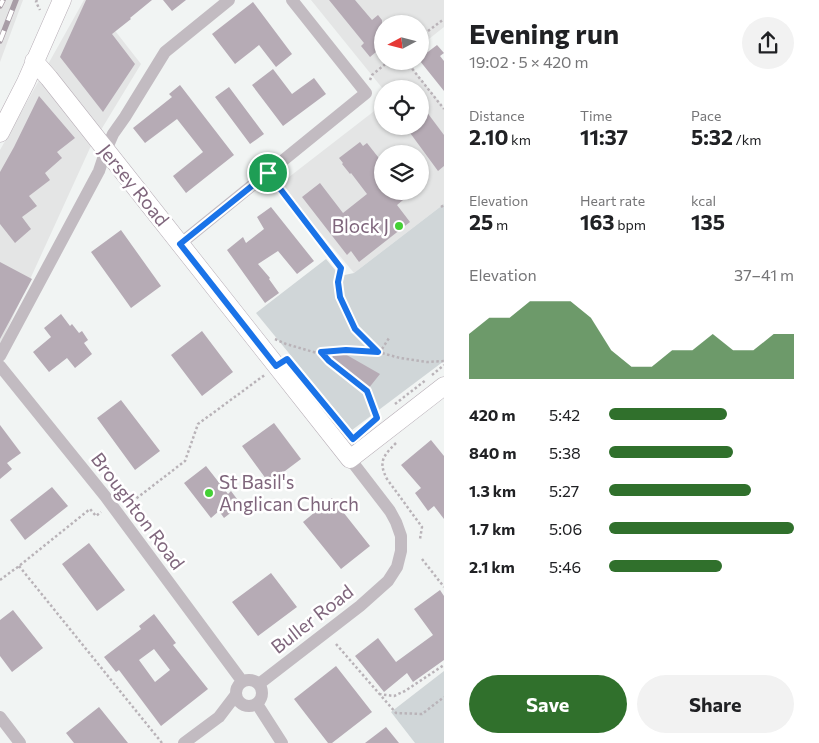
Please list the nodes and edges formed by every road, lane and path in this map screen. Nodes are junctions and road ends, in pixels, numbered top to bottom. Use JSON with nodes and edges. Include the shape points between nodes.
{"nodes":[{"id":1,"x":37,"y":0,"type":"edge"},
{"id":2,"x":62,"y":0,"type":"edge"},
{"id":3,"x":229,"y":0,"type":"edge"},
{"id":4,"x":292,"y":0,"type":"edge"},
{"id":5,"x":40,"y":10,"type":"dead end"},
{"id":6,"x":444,"y":19,"type":"edge"},
{"id":7,"x":429,"y":30,"type":"edge"},
{"id":8,"x":34,"y":61,"type":"junction"},
{"id":9,"x":378,"y":70,"type":"edge"},
{"id":10,"x":413,"y":70,"type":"edge"},
{"id":11,"x":366,"y":93,"type":"junction"},
{"id":12,"x":444,"y":109,"type":"edge"},
{"id":13,"x":0,"y":132,"type":"edge"},
{"id":14,"x":106,"y":150,"type":"junction"},
{"id":15,"x":268,"y":173,"type":"junction"},
{"id":16,"x":180,"y":244,"type":"junction"},
{"id":17,"x":341,"y":268,"type":"joint"},
{"id":18,"x":389,"y":338,"type":"dead end"},
{"id":19,"x":275,"y":344,"type":"dead end"},
{"id":20,"x":321,"y":352,"type":"junction"},
{"id":21,"x":380,"y":353,"type":"junction"},
{"id":22,"x":0,"y":356,"type":"edge"},
{"id":23,"x":444,"y":361,"type":"edge"},
{"id":24,"x":444,"y":365,"type":"edge"},
{"id":25,"x":0,"y":366,"type":"edge"},
{"id":26,"x":276,"y":366,"type":"junction"},
{"id":27,"x":444,"y":386,"type":"edge"},
{"id":28,"x":394,"y":404,"type":"dead end"},
{"id":29,"x":383,"y":414,"type":"dead end"},
{"id":30,"x":377,"y":418,"type":"junction"},
{"id":31,"x":371,"y":424,"type":"dead end"},
{"id":32,"x":399,"y":440,"type":"dead end"},
{"id":33,"x":350,"y":460,"type":"junction"},
{"id":34,"x":111,"y":504,"type":"junction"},
{"id":35,"x":420,"y":539,"type":"dead end"},
{"id":36,"x":422,"y":560,"type":"dead end"},
{"id":37,"x":19,"y":566,"type":"junction"},
{"id":38,"x":0,"y":580,"type":"edge"},
{"id":39,"x":388,"y":581,"type":"joint"},
{"id":40,"x":444,"y":587,"type":"edge"},
{"id":41,"x":336,"y":644,"type":"dead end"},
{"id":42,"x":444,"y":665,"type":"edge"},
{"id":43,"x":242,"y":681,"type":"junction"},
{"id":44,"x":259,"y":684,"type":"junction"},
{"id":45,"x":379,"y":694,"type":"junction"},
{"id":46,"x":235,"y":696,"type":"junction"},
{"id":47,"x":444,"y":697,"type":"edge"},
{"id":48,"x":257,"y":704,"type":"junction"},
{"id":49,"x":0,"y":716,"type":"edge"},
{"id":50,"x":20,"y":743,"type":"edge"},
{"id":51,"x":162,"y":743,"type":"edge"},
{"id":52,"x":184,"y":743,"type":"edge"},
{"id":53,"x":282,"y":743,"type":"edge"}],
"edges":[{"from":1,"to":5,"type":"path"},
{"from":2,"to":8,"type":"street"},
{"from":3,"to":14,"type":"street","via":[[165,52]]},
{"from":4,"to":11,"type":"street"},
{"from":6,"to":7,"type":"path"},
{"from":8,"to":13,"type":"street"},
{"from":8,"to":14,"type":"street","name":"Jersey Road"},
{"from":9,"to":11,"type":"path","via":[[372,75]]},
{"from":10,"to":12,"type":"path"},
{"from":11,"to":15,"type":"street"},
{"from":14,"to":16,"type":"street","name":"Jersey Road"},
{"from":14,"to":22,"type":"street","via":[[99,171]]},
{"from":15,"to":16,"type":"street"},
{"from":15,"to":17,"type":"lane"},
{"from":16,"to":26,"type":"street","name":"Jersey Road"},
{"from":17,"to":21,"type":"path","via":[[338,282],[340,297],[355,329]]},
{"from":18,"to":21,"type":"path"},
{"from":19,"to":20,"type":"path","via":[[269,336],[286,344]]},
{"from":20,"to":21,"type":"path"},
{"from":20,"to":30,"type":"path","via":[[367,391]]},
{"from":21,"to":23,"type":"path","via":[[427,362]]},
{"from":24,"to":28,"type":"path"},
{"from":25,"to":34,"type":"street","name":"Broughton Road"},
{"from":26,"to":33,"type":"street","name":"Jersey Road"},
{"from":26,"to":34,"type":"path","via":[[198,424],[185,461],[133,501],[126,492]]},
{"from":27,"to":33,"type":"street"},
{"from":29,"to":30,"type":"path"},
{"from":30,"to":31,"type":"path"},
{"from":32,"to":35,"type":"path","via":[[386,454],[383,472],[422,527]]},
{"from":33,"to":39,"type":"street","name":"Jersey Road","via":[[390,511],[401,536],[397,567]]},
{"from":34,"to":37,"type":"path","via":[[96,516],[90,509]]},
{"from":34,"to":43,"type":"street","name":"Broughton Road"},
{"from":36,"to":40,"type":"path"},
{"from":37,"to":38,"type":"path"},
{"from":37,"to":51,"type":"path"},
{"from":39,"to":44,"type":"street","name":"Buller Road"},
{"from":41,"to":45,"type":"path"},
{"from":42,"to":45,"type":"path","via":[[394,696]]},
{"from":43,"to":44,"type":"street","via":[[253,680]]},
{"from":43,"to":46,"type":"street"},
{"from":44,"to":48,"type":"street","via":[[262,697]]},
{"from":45,"to":47,"type":"path","via":[[396,713],[422,714]]},
{"from":46,"to":48,"type":"street","via":[[244,706]]},
{"from":46,"to":52,"type":"street","via":[[219,717]]},
{"from":48,"to":53,"type":"street"},
{"from":49,"to":50,"type":"street"}]}
